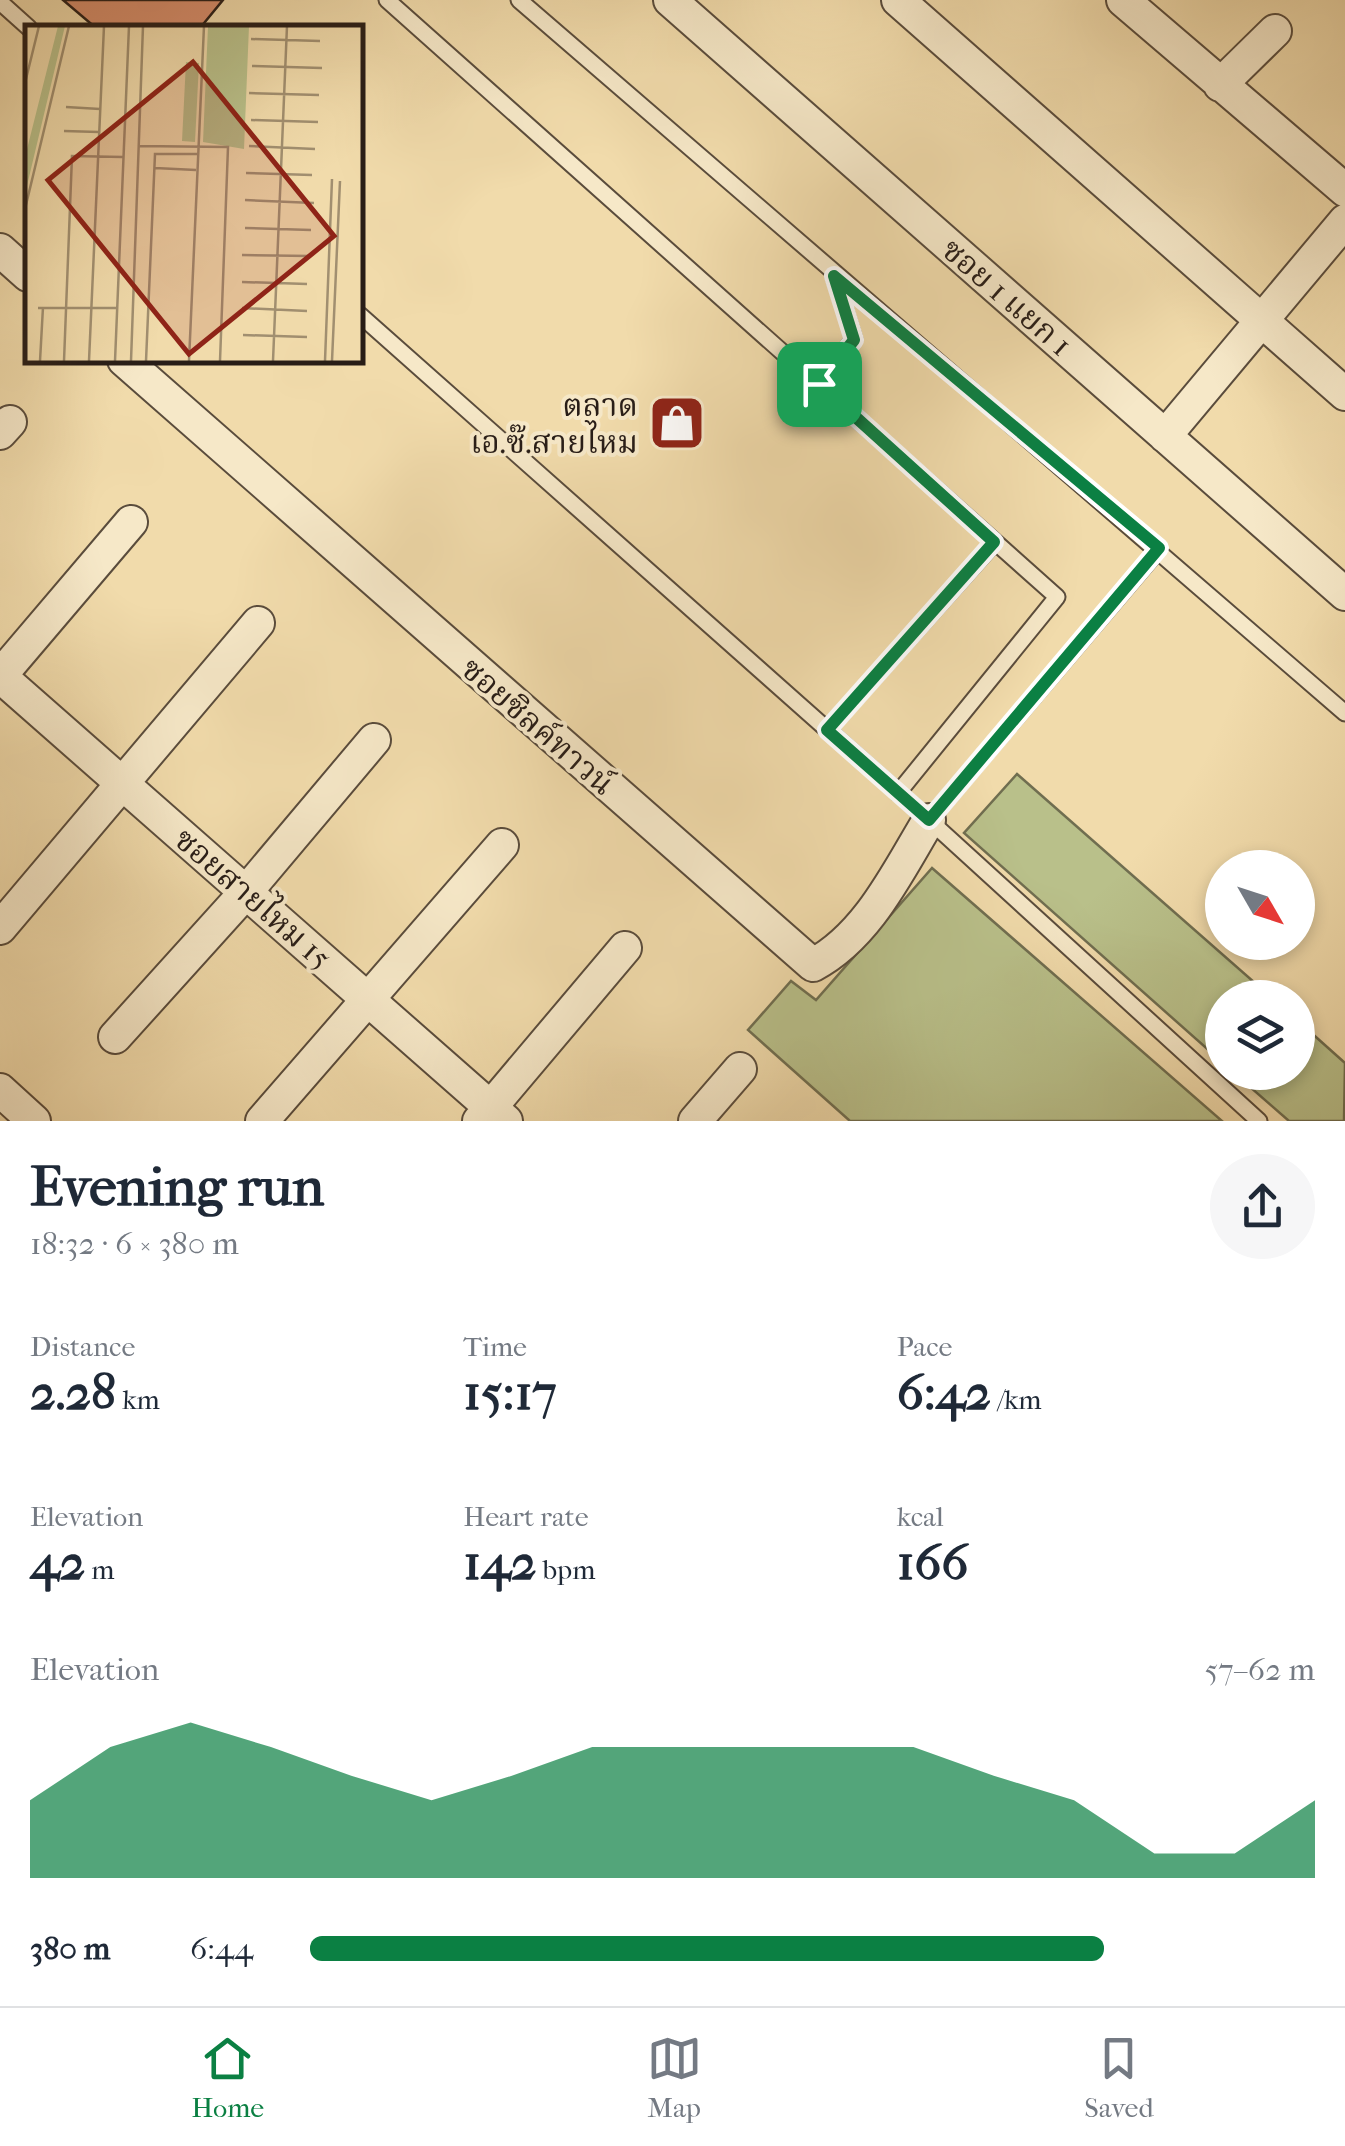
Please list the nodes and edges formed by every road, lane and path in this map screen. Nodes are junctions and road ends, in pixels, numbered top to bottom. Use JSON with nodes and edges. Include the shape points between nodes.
{"nodes":[{"id":1,"x":388,"y":0,"type":"edge"},
{"id":2,"x":519,"y":0,"type":"edge"},
{"id":3,"x":670,"y":0,"type":"edge"},
{"id":4,"x":898,"y":0,"type":"edge"},
{"id":5,"x":1123,"y":0,"type":"edge"},
{"id":6,"x":0,"y":2,"type":"edge"},
{"id":7,"x":26,"y":25,"type":"edge"},
{"id":8,"x":1274,"y":32,"type":"dead end"},
{"id":9,"x":1220,"y":85,"type":"junction"},
{"id":10,"x":1345,"y":190,"type":"edge"},
{"id":11,"x":1345,"y":221,"type":"edge"},
{"id":12,"x":0,"y":250,"type":"edge"},
{"id":13,"x":25,"y":271,"type":"edge"},
{"id":14,"x":834,"y":276,"type":"junction"},
{"id":15,"x":362,"y":317,"type":"edge"},
{"id":16,"x":1264,"y":322,"type":"junction"},
{"id":17,"x":126,"y":362,"type":"edge"},
{"id":18,"x":819,"y":384,"type":"junction"},
{"id":19,"x":1345,"y":394,"type":"edge"},
{"id":20,"x":1165,"y":436,"type":"junction"},
{"id":21,"x":131,"y":522,"type":"dead end"},
{"id":22,"x":994,"y":542,"type":"junction"},
{"id":23,"x":1159,"y":548,"type":"junction"},
{"id":24,"x":1345,"y":594,"type":"edge"},
{"id":25,"x":258,"y":624,"type":"dead end"},
{"id":26,"x":0,"y":676,"type":"edge"},
{"id":27,"x":1345,"y":712,"type":"edge"},
{"id":28,"x":827,"y":730,"type":"junction"},
{"id":29,"x":374,"y":740,"type":"dead end"},
{"id":30,"x":120,"y":782,"type":"junction"},
{"id":31,"x":898,"y":793,"type":"junction"},
{"id":32,"x":929,"y":820,"type":"junction"},
{"id":33,"x":502,"y":845,"type":"dead end"},
{"id":34,"x":246,"y":892,"type":"junction"},
{"id":35,"x":0,"y":928,"type":"edge"},
{"id":36,"x":625,"y":948,"type":"dead end"},
{"id":37,"x":368,"y":1000,"type":"junction"},
{"id":38,"x":115,"y":1037,"type":"dead end"},
{"id":39,"x":740,"y":1069,"type":"dead end"},
{"id":40,"x":0,"y":1090,"type":"edge"},
{"id":41,"x":492,"y":1116,"type":"edge"},
{"id":42,"x":34,"y":1121,"type":"edge"},
{"id":43,"x":262,"y":1121,"type":"edge"},
{"id":44,"x":695,"y":1121,"type":"edge"},
{"id":45,"x":1258,"y":1121,"type":"edge"}],
"edges":[{"from":1,"to":18,"type":"lane"},
{"from":2,"to":14,"type":"lane"},
{"from":3,"to":20,"type":"street","name":"ซอย 1 แยก 1"},
{"from":4,"to":16,"type":"street"},
{"from":5,"to":9,"type":"street"},
{"from":6,"to":7,"type":"lane"},
{"from":8,"to":9,"type":"street"},
{"from":9,"to":10,"type":"street"},
{"from":11,"to":16,"type":"street"},
{"from":12,"to":13,"type":"street"},
{"from":14,"to":18,"type":"lane","via":[[854,340]]},
{"from":14,"to":23,"type":"lane"},
{"from":15,"to":28,"type":"lane"},
{"from":16,"to":19,"type":"street"},
{"from":16,"to":20,"type":"street"},
{"from":17,"to":32,"type":"street","name":"ซอยซิลค์ทาวน์","via":[[813,965],[835,954],[879,902]]},
{"from":18,"to":22,"type":"lane"},
{"from":20,"to":24,"type":"street","name":"ซอย 1 แยก 1"},
{"from":21,"to":26,"type":"street"},
{"from":22,"to":28,"type":"lane"},
{"from":22,"to":31,"type":"lane","via":[[1056,597]]},
{"from":23,"to":27,"type":"lane"},
{"from":23,"to":32,"type":"lane"},
{"from":25,"to":30,"type":"street"},
{"from":26,"to":30,"type":"street","name":"ซอยสายไหม 15"},
{"from":28,"to":31,"type":"lane"},
{"from":29,"to":34,"type":"street"},
{"from":30,"to":34,"type":"street","name":"ซอยสายไหม 15"},
{"from":30,"to":35,"type":"street"},
{"from":31,"to":32,"type":"lane"},
{"from":32,"to":45,"type":"lane"},
{"from":33,"to":37,"type":"street"},
{"from":34,"to":37,"type":"street","name":"ซอยสายไหม 15"},
{"from":34,"to":38,"type":"street"},
{"from":36,"to":41,"type":"street"},
{"from":37,"to":41,"type":"street","name":"ซอยสายไหม 15"},
{"from":37,"to":43,"type":"street"},
{"from":39,"to":44,"type":"street"},
{"from":40,"to":42,"type":"street"}]}
